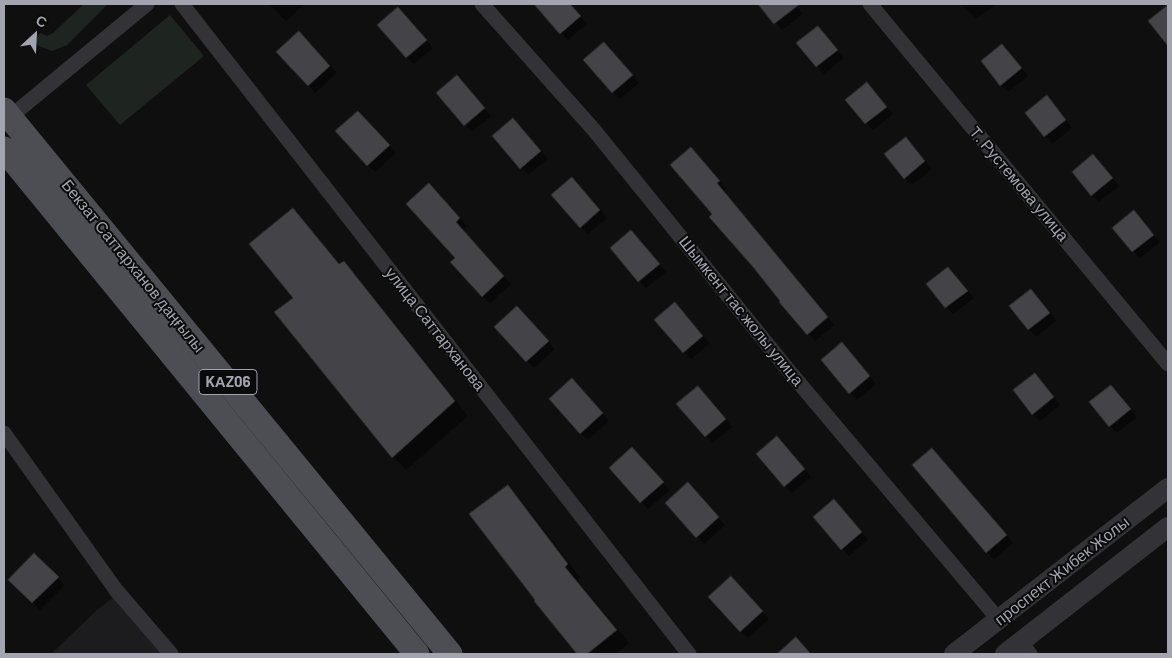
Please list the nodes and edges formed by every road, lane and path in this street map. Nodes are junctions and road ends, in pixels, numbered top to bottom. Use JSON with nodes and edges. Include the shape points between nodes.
{"nodes":[{"id":1,"x":147,"y":4,"type":"edge"},
{"id":2,"x":182,"y":4,"type":"edge"},
{"id":3,"x":482,"y":4,"type":"edge"},
{"id":4,"x":870,"y":4,"type":"edge"},
{"id":5,"x":7,"y":113,"type":"edge"},
{"id":6,"x":4,"y":149,"type":"edge"},
{"id":7,"x":1168,"y":364,"type":"edge"},
{"id":8,"x":4,"y":433,"type":"edge"},
{"id":9,"x":1168,"y":488,"type":"edge"},
{"id":10,"x":1168,"y":527,"type":"edge"},
{"id":11,"x":999,"y":620,"type":"junction"},
{"id":12,"x":1026,"y":648,"type":"edge"},
{"id":13,"x":171,"y":654,"type":"edge"},
{"id":14,"x":417,"y":654,"type":"edge"},
{"id":15,"x":450,"y":654,"type":"edge"},
{"id":16,"x":689,"y":654,"type":"edge"},
{"id":17,"x":954,"y":654,"type":"edge"},
{"id":18,"x":1005,"y":654,"type":"edge"}],
"edges":[{"from":1,"to":5,"type":"street"},
{"from":2,"to":16,"type":"street","name":"улица Саттарханова"},
{"from":3,"to":11,"type":"street","name":"Шымкент тас жолы улица","via":[[594,130],[793,376]]},
{"from":4,"to":7,"type":"street","name":"Т. Рустемова улица"},
{"from":5,"to":15,"type":"main road","name":"Бекзат Саттарханов даңғылы","number":"KАZ06"},
{"from":6,"to":14,"type":"main road","name":"Бекзат Саттарханов даңғылы","number":"KАZ06"},
{"from":8,"to":13,"type":"street","via":[[116,590]]},
{"from":9,"to":11,"type":"street","name":"проспект Жибек Жолы"},
{"from":10,"to":12,"type":"street","name":"проспект Жибек Жолы"},
{"from":11,"to":17,"type":"street","name":"проспект Жибек Жолы"},
{"from":12,"to":18,"type":"street","name":"проспект Жибек Жолы"}]}
